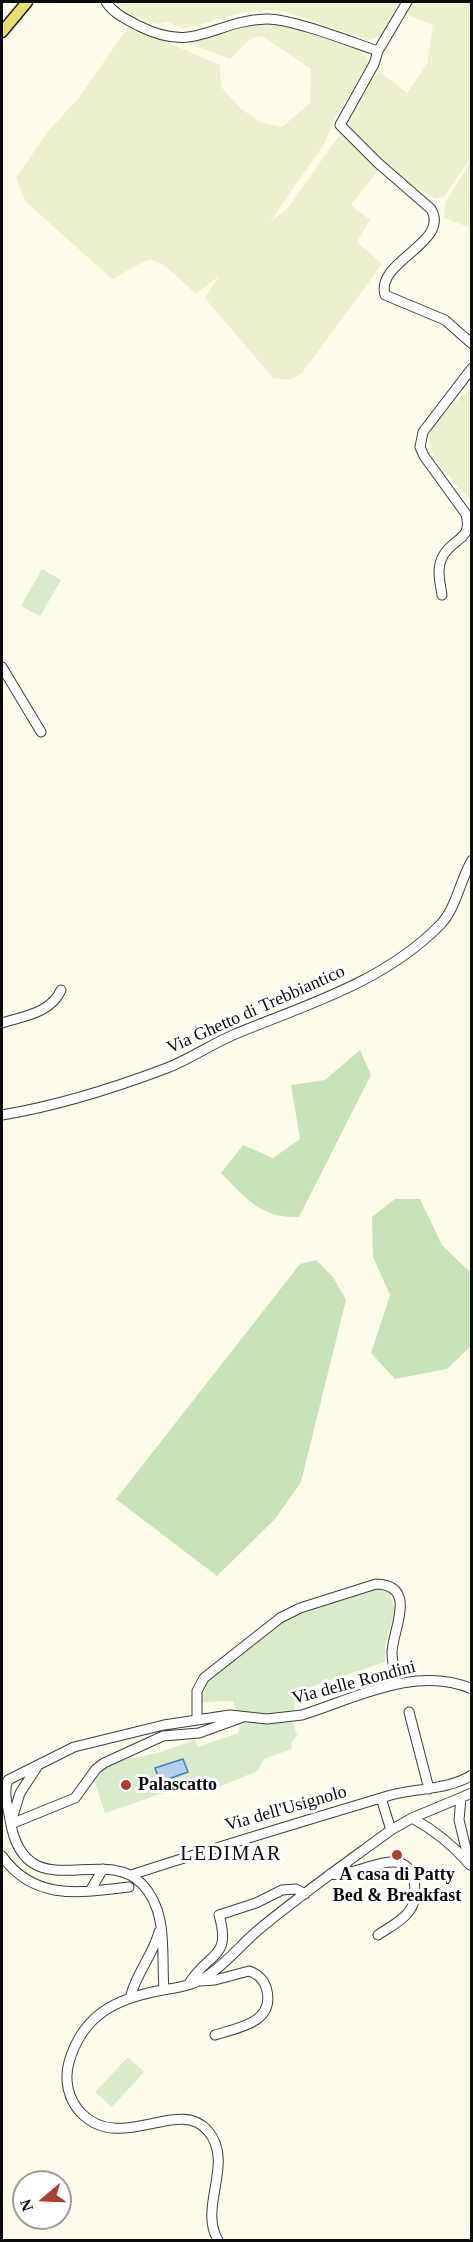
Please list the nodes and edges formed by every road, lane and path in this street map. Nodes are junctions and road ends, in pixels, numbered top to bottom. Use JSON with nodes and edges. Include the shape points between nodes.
{"nodes":[{"id":1,"x":27,"y":2,"type":"edge"},
{"id":2,"x":106,"y":2,"type":"edge"},
{"id":3,"x":407,"y":2,"type":"edge"},
{"id":4,"x":2,"y":32,"type":"edge"},
{"id":5,"x":378,"y":51,"type":"junction"},
{"id":6,"x":471,"y":344,"type":"edge"},
{"id":7,"x":471,"y":368,"type":"edge"},
{"id":8,"x":442,"y":595,"type":"dead end"},
{"id":9,"x":2,"y":667,"type":"edge"},
{"id":10,"x":41,"y":732,"type":"dead end"},
{"id":11,"x":471,"y":860,"type":"edge"},
{"id":12,"x":61,"y":990,"type":"dead end"},
{"id":13,"x":2,"y":1023,"type":"edge"},
{"id":14,"x":2,"y":1115,"type":"edge"},
{"id":15,"x":398,"y":1684,"type":"junction"},
{"id":16,"x":471,"y":1689,"type":"edge"},
{"id":17,"x":409,"y":1712,"type":"dead end"},
{"id":18,"x":244,"y":1716,"type":"junction"},
{"id":19,"x":196,"y":1718,"type":"junction"},
{"id":20,"x":40,"y":1764,"type":"junction"},
{"id":21,"x":471,"y":1775,"type":"edge"},
{"id":22,"x":5,"y":1778,"type":"edge"},
{"id":23,"x":429,"y":1789,"type":"junction"},
{"id":24,"x":471,"y":1793,"type":"edge"},
{"id":25,"x":381,"y":1798,"type":"junction"},
{"id":26,"x":461,"y":1798,"type":"junction"},
{"id":27,"x":412,"y":1818,"type":"junction"},
{"id":28,"x":11,"y":1824,"type":"junction"},
{"id":29,"x":391,"y":1830,"type":"junction"},
{"id":30,"x":2,"y":1856,"type":"edge"},
{"id":31,"x":471,"y":1867,"type":"edge"},
{"id":32,"x":103,"y":1869,"type":"junction"},
{"id":33,"x":330,"y":1874,"type":"junction"},
{"id":34,"x":131,"y":1875,"type":"junction"},
{"id":35,"x":129,"y":1887,"type":"dead end"},
{"id":36,"x":90,"y":1891,"type":"junction"},
{"id":37,"x":305,"y":1894,"type":"junction"},
{"id":38,"x":161,"y":1924,"type":"junction"},
{"id":39,"x":378,"y":1935,"type":"dead end"},
{"id":40,"x":200,"y":1981,"type":"junction"},
{"id":41,"x":188,"y":1985,"type":"junction"},
{"id":42,"x":164,"y":1989,"type":"junction"},
{"id":43,"x":130,"y":1995,"type":"junction"},
{"id":44,"x":215,"y":2035,"type":"dead end"},
{"id":45,"x":218,"y":2241,"type":"edge"}],
"edges":[{"from":1,"to":4,"type":"main road"},
{"from":2,"to":5,"type":"street","via":[[120,16],[174,39],[268,19]]},
{"from":3,"to":5,"type":"street"},
{"from":5,"to":6,"type":"street","via":[[340,125],[435,216],[435,224],[426,237],[384,282],[385,295],[445,320]]},
{"from":7,"to":8,"type":"street","via":[[423,432],[420,447],[466,513],[468,522],[466,534],[449,548],[440,563]]},
{"from":9,"to":10,"type":"street"},
{"from":11,"to":14,"type":"street","name":"Via Ghetto di Trebbiantico","via":[[449,914],[440,925],[362,982],[229,1037],[169,1067],[38,1109]]},
{"from":12,"to":13,"type":"street","via":[[55,1002],[46,1008]]},
{"from":15,"to":16,"type":"street","name":"Via delle Rondini","via":[[434,1679],[453,1681]]},
{"from":15,"to":18,"type":"street","name":"Via delle Rondini","via":[[302,1715],[267,1719]]},
{"from":15,"to":19,"type":"street","via":[[392,1652],[401,1605],[393,1589],[376,1584],[280,1618],[204,1678],[197,1691]]},
{"from":17,"to":23,"type":"street"},
{"from":18,"to":19,"type":"street","name":"Via delle Rondini"},
{"from":18,"to":28,"type":"street","name":"Via delle Rondini","via":[[199,1733],[163,1736],[104,1763],[75,1798]]},
{"from":19,"to":20,"type":"street","name":"Via delle Rondini","via":[[74,1747]]},
{"from":20,"to":22,"type":"street","name":"Via delle Rondini"},
{"from":20,"to":28,"type":"street","name":"Via delle Rondini","via":[[20,1793]]},
{"from":21,"to":23,"type":"street","name":"Via dell'Usignolo"},
{"from":22,"to":28,"type":"street","name":"Via delle Rondini"},
{"from":23,"to":25,"type":"street","name":"Via dell'Usignolo"},
{"from":24,"to":26,"type":"street"},
{"from":25,"to":29,"type":"street"},
{"from":25,"to":34,"type":"street","name":"Via dell'Usignolo"},
{"from":26,"to":27,"type":"street"},
{"from":26,"to":31,"type":"street","via":[[459,1820]]},
{"from":27,"to":29,"type":"street"},
{"from":27,"to":31,"type":"street","via":[[435,1830]]},
{"from":28,"to":32,"type":"street","via":[[24,1854],[43,1868],[69,1872]]},
{"from":29,"to":33,"type":"street"},
{"from":30,"to":36,"type":"street","via":[[21,1878],[36,1886]]},
{"from":32,"to":34,"type":"street"},
{"from":32,"to":36,"type":"street"},
{"from":33,"to":37,"type":"street"},
{"from":33,"to":39,"type":"street","via":[[349,1875],[389,1861],[405,1866],[415,1887],[412,1907],[406,1916]]},
{"from":34,"to":38,"type":"street","via":[[152,1898]]},
{"from":35,"to":36,"type":"street"},
{"from":37,"to":40,"type":"street"},
{"from":37,"to":41,"type":"street","via":[[289,1888],[219,1915],[224,1941]]},
{"from":38,"to":42,"type":"street"},
{"from":38,"to":43,"type":"street","via":[[156,1943]]},
{"from":40,"to":41,"type":"street"},
{"from":40,"to":44,"type":"street","via":[[249,1971],[262,1979],[267,1988],[267,2008],[262,2016]]},
{"from":41,"to":42,"type":"street"},
{"from":42,"to":43,"type":"street"},
{"from":43,"to":45,"type":"street","via":[[98,2014],[83,2032],[68,2068],[70,2099],[88,2120],[102,2127],[134,2128],[186,2119],[208,2131],[216,2145],[219,2165],[212,2212],[212,2228]]}]}
